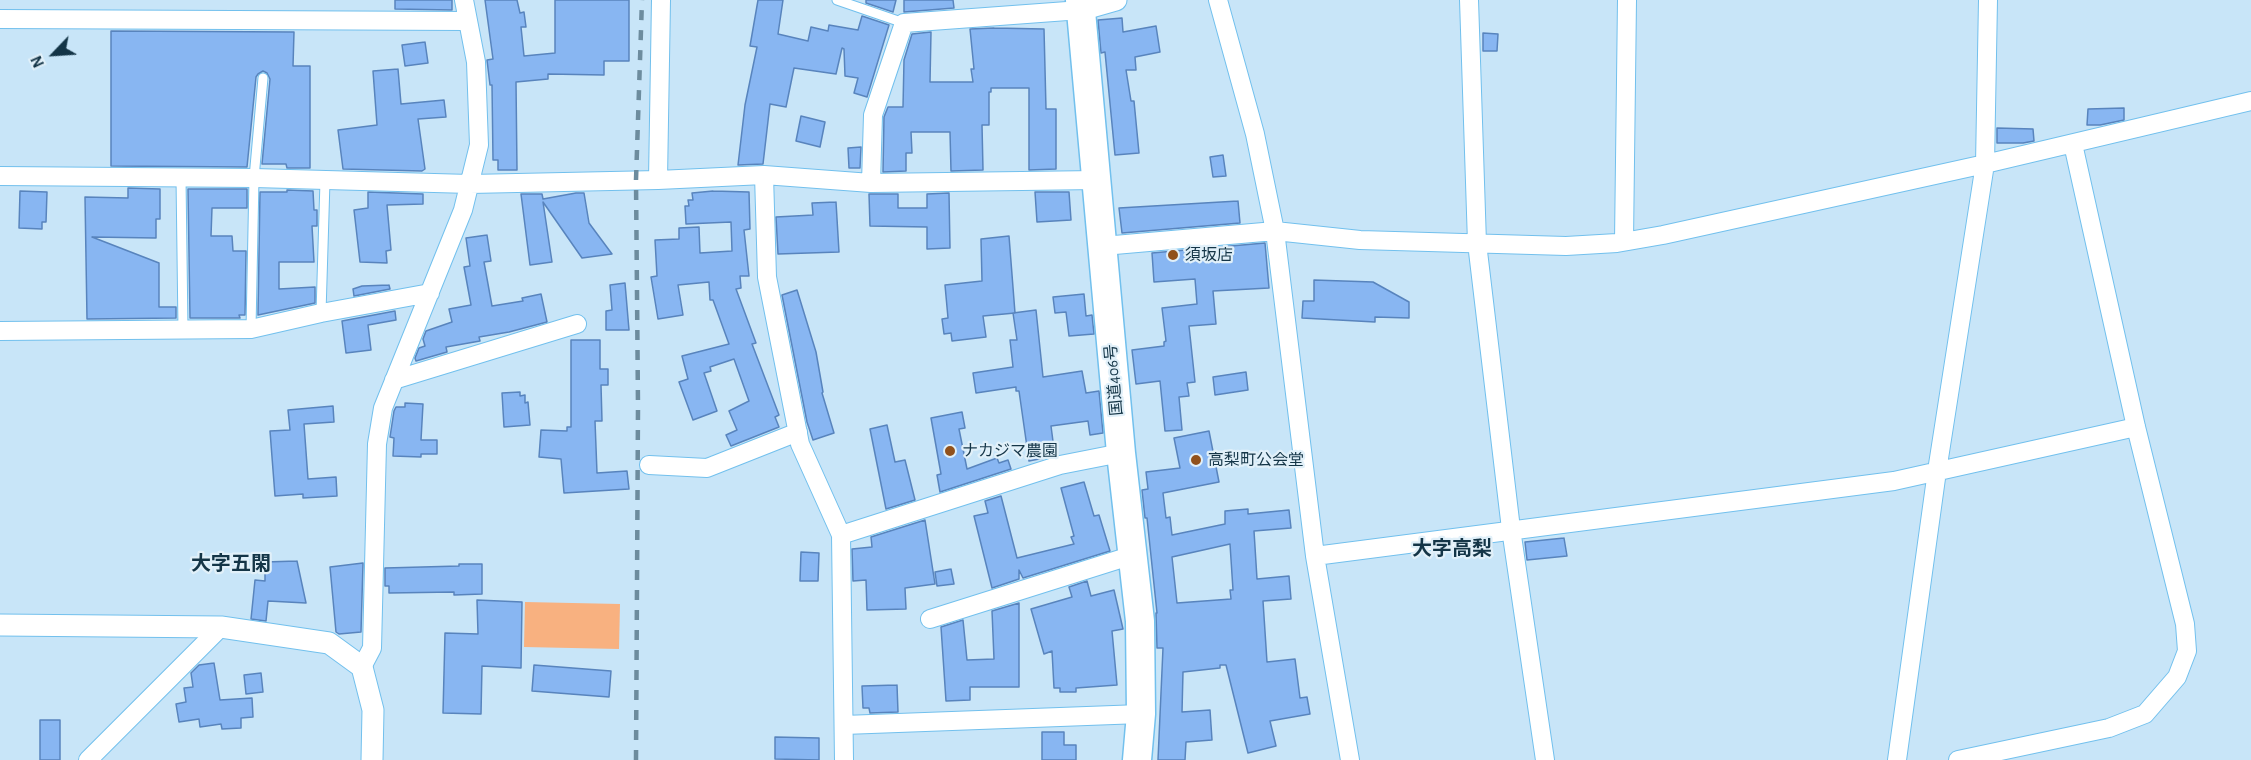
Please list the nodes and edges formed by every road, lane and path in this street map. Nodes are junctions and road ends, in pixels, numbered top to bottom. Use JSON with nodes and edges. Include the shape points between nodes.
{"nodes":[{"id":1,"x":464,"y":0,"type":"edge"},
{"id":2,"x":661,"y":0,"type":"edge"},
{"id":3,"x":837,"y":0,"type":"edge"},
{"id":4,"x":1116,"y":0,"type":"edge"},
{"id":5,"x":1218,"y":0,"type":"edge"},
{"id":6,"x":1469,"y":0,"type":"edge"},
{"id":7,"x":1627,"y":0,"type":"edge"},
{"id":8,"x":1988,"y":0,"type":"edge"},
{"id":9,"x":1081,"y":5,"type":"edge"},
{"id":10,"x":0,"y":19,"type":"edge"},
{"id":11,"x":467,"y":21,"type":"junction"},
{"id":12,"x":904,"y":23,"type":"junction"},
{"id":13,"x":263,"y":78,"type":"dead end"},
{"id":14,"x":2251,"y":101,"type":"edge"},
{"id":15,"x":2073,"y":144,"type":"junction"},
{"id":16,"x":1986,"y":164,"type":"junction"},
{"id":17,"x":764,"y":175,"type":"junction"},
{"id":18,"x":0,"y":176,"type":"edge"},
{"id":19,"x":181,"y":178,"type":"junction"},
{"id":20,"x":254,"y":178,"type":"junction"},
{"id":21,"x":658,"y":180,"type":"junction"},
{"id":22,"x":1097,"y":180,"type":"junction"},
{"id":23,"x":325,"y":181,"type":"junction"},
{"id":24,"x":871,"y":183,"type":"junction"},
{"id":25,"x":470,"y":184,"type":"junction"},
{"id":26,"x":1275,"y":231,"type":"junction"},
{"id":27,"x":1624,"y":242,"type":"junction"},
{"id":28,"x":1477,"y":243,"type":"junction"},
{"id":29,"x":1103,"y":246,"type":"junction"},
{"id":30,"x":430,"y":293,"type":"junction"},
{"id":31,"x":321,"y":313,"type":"junction"},
{"id":32,"x":577,"y":324,"type":"dead end"},
{"id":33,"x":251,"y":329,"type":"junction"},
{"id":34,"x":183,"y":330,"type":"junction"},
{"id":35,"x":0,"y":331,"type":"edge"},
{"id":36,"x":394,"y":380,"type":"junction"},
{"id":37,"x":2136,"y":427,"type":"junction"},
{"id":38,"x":798,"y":432,"type":"junction"},
{"id":39,"x":1121,"y":453,"type":"junction"},
{"id":40,"x":649,"y":465,"type":"dead end"},
{"id":41,"x":1937,"y":471,"type":"junction"},
{"id":42,"x":1511,"y":529,"type":"junction"},
{"id":43,"x":841,"y":535,"type":"junction"},
{"id":44,"x":1133,"y":555,"type":"junction"},
{"id":45,"x":1316,"y":556,"type":"junction"},
{"id":46,"x":930,"y":619,"type":"dead end"},
{"id":47,"x":0,"y":625,"type":"edge"},
{"id":48,"x":221,"y":627,"type":"junction"},
{"id":49,"x":362,"y":667,"type":"junction"},
{"id":50,"x":1141,"y":714,"type":"junction"},
{"id":51,"x":844,"y":725,"type":"junction"},
{"id":52,"x":88,"y":760,"type":"edge"},
{"id":53,"x":372,"y":760,"type":"edge"},
{"id":54,"x":844,"y":760,"type":"edge"},
{"id":55,"x":1137,"y":760,"type":"edge"},
{"id":56,"x":1350,"y":760,"type":"edge"},
{"id":57,"x":1545,"y":760,"type":"edge"},
{"id":58,"x":1897,"y":760,"type":"edge"},
{"id":59,"x":1958,"y":760,"type":"edge"}],
"edges":[{"from":1,"to":11,"type":"street"},
{"from":2,"to":21,"type":"street"},
{"from":3,"to":12,"type":"lane"},
{"from":4,"to":9,"type":"street"},
{"from":5,"to":26,"type":"street","via":[[1255,134]]},
{"from":6,"to":28,"type":"street"},
{"from":7,"to":27,"type":"street"},
{"from":8,"to":16,"type":"street"},
{"from":9,"to":12,"type":"street"},
{"from":9,"to":22,"type":"highway","name":"国道406号"},
{"from":10,"to":11,"type":"street"},
{"from":11,"to":25,"type":"street","via":[[476,62],[479,145]]},
{"from":12,"to":24,"type":"street","via":[[873,115]]},
{"from":13,"to":20,"type":"lane"},
{"from":14,"to":15,"type":"street"},
{"from":15,"to":16,"type":"street"},
{"from":15,"to":37,"type":"street"},
{"from":16,"to":27,"type":"street"},
{"from":16,"to":41,"type":"street"},
{"from":17,"to":21,"type":"street"},
{"from":17,"to":24,"type":"street"},
{"from":17,"to":38,"type":"street","via":[[767,277]]},
{"from":18,"to":19,"type":"street"},
{"from":19,"to":20,"type":"street"},
{"from":19,"to":34,"type":"lane"},
{"from":20,"to":23,"type":"street"},
{"from":20,"to":33,"type":"lane"},
{"from":21,"to":25,"type":"street"},
{"from":22,"to":24,"type":"street"},
{"from":22,"to":29,"type":"highway","name":"国道406号"},
{"from":23,"to":25,"type":"street"},
{"from":23,"to":31,"type":"lane"},
{"from":25,"to":30,"type":"street"},
{"from":26,"to":28,"type":"street","via":[[1359,240]]},
{"from":26,"to":29,"type":"street"},
{"from":26,"to":45,"type":"street"},
{"from":27,"to":28,"type":"street","via":[[1566,246]]},
{"from":28,"to":42,"type":"street"},
{"from":29,"to":39,"type":"highway","name":"国道406号"},
{"from":30,"to":31,"type":"street"},
{"from":30,"to":36,"type":"street"},
{"from":31,"to":33,"type":"street"},
{"from":32,"to":36,"type":"street"},
{"from":33,"to":34,"type":"street"},
{"from":34,"to":35,"type":"street"},
{"from":36,"to":49,"type":"street","via":[[383,408],[377,444],[372,648]]},
{"from":37,"to":41,"type":"street"},
{"from":37,"to":59,"type":"street","via":[[2185,624],[2187,651],[2177,677],[2145,714],[2109,728]]},
{"from":38,"to":40,"type":"street","via":[[707,468]]},
{"from":38,"to":43,"type":"street"},
{"from":39,"to":43,"type":"street","via":[[1060,465]]},
{"from":39,"to":44,"type":"highway","name":"国道406号"},
{"from":41,"to":42,"type":"street","via":[[1894,481]]},
{"from":41,"to":58,"type":"street"},
{"from":42,"to":45,"type":"street"},
{"from":42,"to":57,"type":"street"},
{"from":43,"to":51,"type":"street"},
{"from":44,"to":46,"type":"street"},
{"from":44,"to":50,"type":"highway","name":"国道406号","via":[[1140,621]]},
{"from":45,"to":56,"type":"street"},
{"from":47,"to":48,"type":"street"},
{"from":48,"to":49,"type":"street","via":[[329,643]]},
{"from":48,"to":52,"type":"street"},
{"from":49,"to":53,"type":"street","via":[[373,711]]},
{"from":50,"to":51,"type":"street"},
{"from":50,"to":55,"type":"highway","name":"国道406号"},
{"from":51,"to":54,"type":"street"}]}
